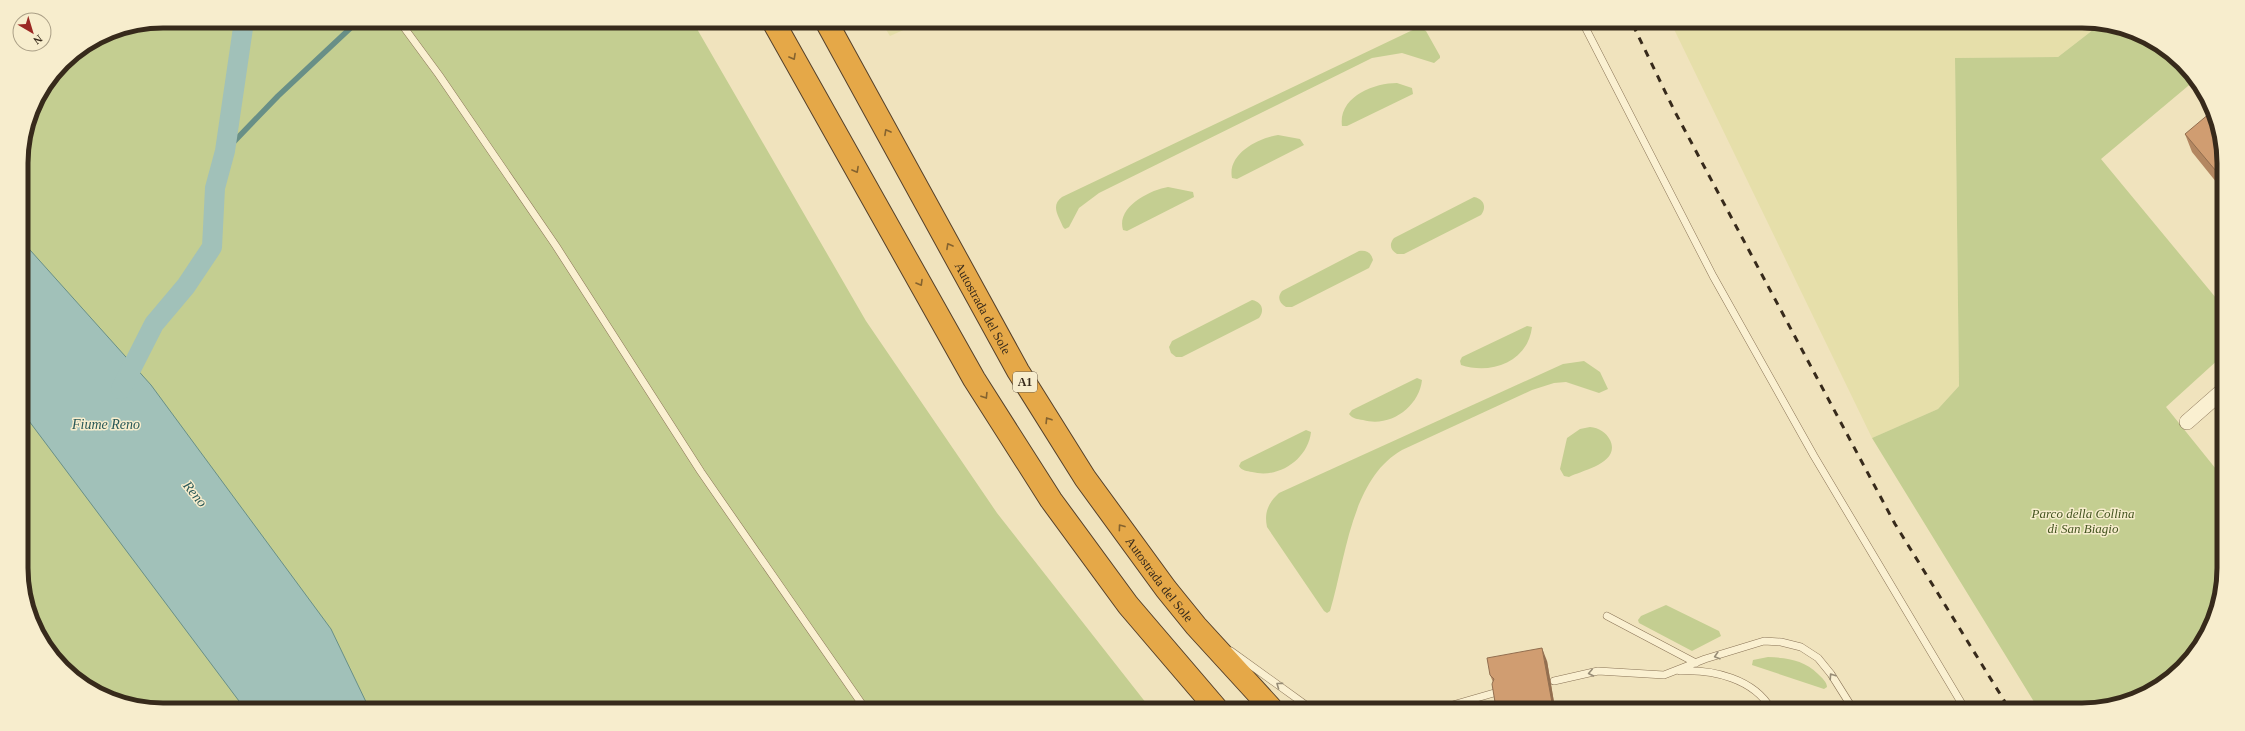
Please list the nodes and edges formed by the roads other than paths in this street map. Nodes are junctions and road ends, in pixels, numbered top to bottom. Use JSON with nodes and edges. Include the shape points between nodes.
{"nodes":[{"id":1,"x":404,"y":28,"type":"edge"},
{"id":2,"x":777,"y":28,"type":"edge"},
{"id":3,"x":830,"y":28,"type":"edge"},
{"id":4,"x":1586,"y":28,"type":"edge"},
{"id":5,"x":2217,"y":398,"type":"edge"},
{"id":6,"x":2187,"y":422,"type":"dead end"},
{"id":7,"x":1607,"y":616,"type":"dead end"},
{"id":8,"x":1196,"y":626,"type":"junction"},
{"id":9,"x":1696,"y":663,"type":"junction"},
{"id":10,"x":1673,"y":672,"type":"junction"},
{"id":11,"x":1554,"y":681,"type":"dead end"},
{"id":12,"x":1494,"y":693,"type":"edge"},
{"id":13,"x":861,"y":703,"type":"edge"},
{"id":14,"x":1212,"y":703,"type":"edge"},
{"id":15,"x":1266,"y":703,"type":"edge"},
{"id":16,"x":1303,"y":703,"type":"edge"},
{"id":17,"x":1459,"y":703,"type":"edge"},
{"id":18,"x":1768,"y":703,"type":"edge"},
{"id":19,"x":1848,"y":703,"type":"edge"},
{"id":20,"x":1961,"y":703,"type":"edge"}],
"edges":[{"from":1,"to":13,"type":"lane","via":[[556,246],[701,472]]},
{"from":2,"to":14,"type":"highway","one_way":true,"via":[[974,378],[1051,500],[1128,605]]},
{"from":8,"to":3,"type":"highway","name":"Autostrada del Sole","number":"A1","one_way":true,"via":[[1085,478],[1018,371]]},
{"from":4,"to":20,"type":"lane","via":[[1714,276],[1806,442]]},
{"from":5,"to":6,"type":"street","via":[[2210,410]]},
{"from":7,"to":9,"type":"lane"},
{"from":8,"to":15,"type":"highway","name":"Autostrada del Sole","number":"A1"},
{"from":16,"to":8,"type":"lane","one_way":true},
{"from":9,"to":10,"type":"lane"},
{"from":19,"to":9,"type":"lane","one_way":true,"via":[[1818,658],[1801,647],[1781,642],[1764,642]]},
{"from":10,"to":11,"type":"lane","one_way":true,"via":[[1664,675],[1598,671]]},
{"from":10,"to":18,"type":"lane","via":[[1696,671],[1726,676],[1756,690]]},
{"from":12,"to":17,"type":"lane"}]}
